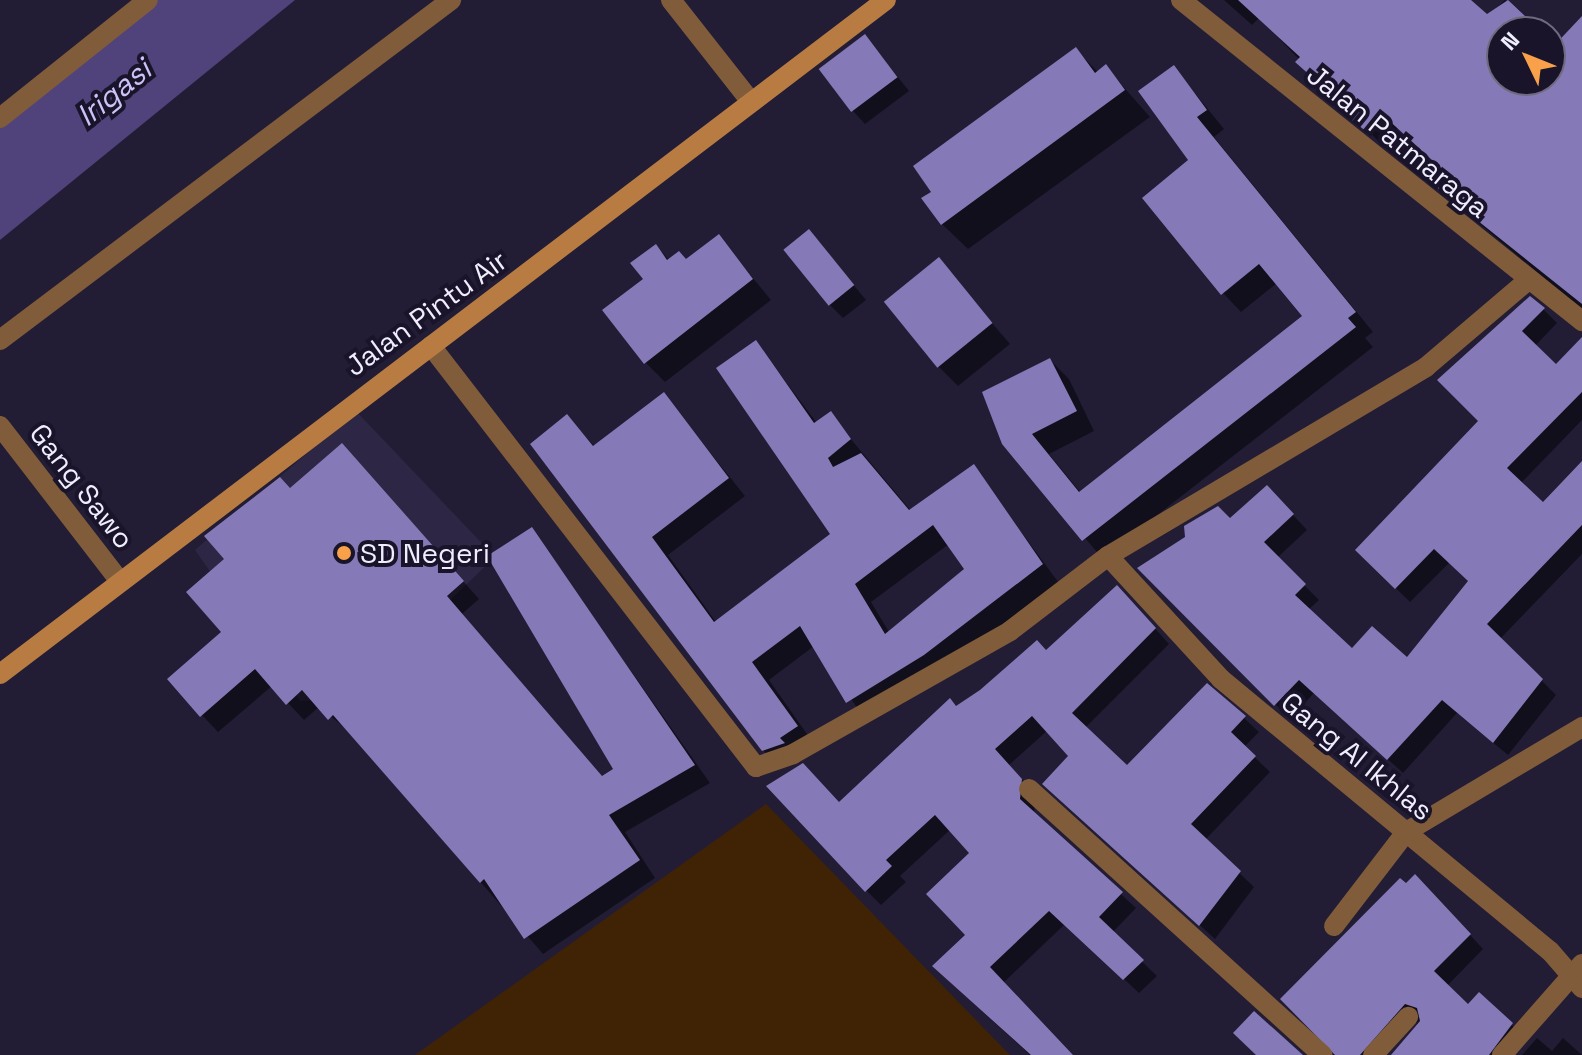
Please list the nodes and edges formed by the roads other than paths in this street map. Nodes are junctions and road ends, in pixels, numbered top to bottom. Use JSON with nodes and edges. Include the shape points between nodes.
{"nodes":[{"id":1,"x":148,"y":0,"type":"edge"},
{"id":2,"x":451,"y":0,"type":"edge"},
{"id":3,"x":671,"y":0,"type":"edge"},
{"id":4,"x":886,"y":0,"type":"edge"},
{"id":5,"x":1181,"y":0,"type":"edge"},
{"id":6,"x":748,"y":98,"type":"junction"},
{"id":7,"x":0,"y":118,"type":"edge"},
{"id":8,"x":1527,"y":281,"type":"junction"},
{"id":9,"x":1582,"y":321,"type":"edge"},
{"id":10,"x":0,"y":340,"type":"edge"},
{"id":11,"x":431,"y":346,"type":"junction"},
{"id":12,"x":0,"y":426,"type":"edge"},
{"id":13,"x":1108,"y":556,"type":"junction"},
{"id":14,"x":119,"y":580,"type":"junction"},
{"id":15,"x":0,"y":674,"type":"edge"},
{"id":16,"x":1582,"y":727,"type":"edge"},
{"id":17,"x":1029,"y":789,"type":"dead end"},
{"id":18,"x":1406,"y":832,"type":"junction"},
{"id":19,"x":1334,"y":926,"type":"dead end"},
{"id":20,"x":1578,"y":976,"type":"edge"},
{"id":21,"x":1408,"y":1017,"type":"dead end"},
{"id":22,"x":1322,"y":1055,"type":"edge"},
{"id":23,"x":1373,"y":1055,"type":"edge"},
{"id":24,"x":1502,"y":1055,"type":"edge"}],
"edges":[{"from":1,"to":7,"type":"street"},
{"from":2,"to":10,"type":"street"},
{"from":3,"to":6,"type":"street"},
{"from":4,"to":6,"type":"street","name":"Jalan Pintu Air"},
{"from":5,"to":8,"type":"street","name":"Jalan Patmaraga"},
{"from":6,"to":11,"type":"street","name":"Jalan Pintu Air"},
{"from":8,"to":9,"type":"street","name":"Jalan Patmaraga"},
{"from":8,"to":13,"type":"street","via":[[1426,367]]},
{"from":11,"to":13,"type":"street","via":[[756,767],[997,639]]},
{"from":11,"to":14,"type":"street","name":"Jalan Pintu Air"},
{"from":12,"to":14,"type":"street","name":"Gang Sawo"},
{"from":13,"to":18,"type":"street","name":"Gang Al Ikhlas","via":[[1221,679]]},
{"from":14,"to":15,"type":"street","name":"Jalan Pintu Air"},
{"from":16,"to":18,"type":"street"},
{"from":17,"to":22,"type":"street"},
{"from":18,"to":19,"type":"street"},
{"from":18,"to":20,"type":"street","name":"Gang Al Ikhlas"},
{"from":20,"to":24,"type":"street"},
{"from":21,"to":23,"type":"street"}]}
